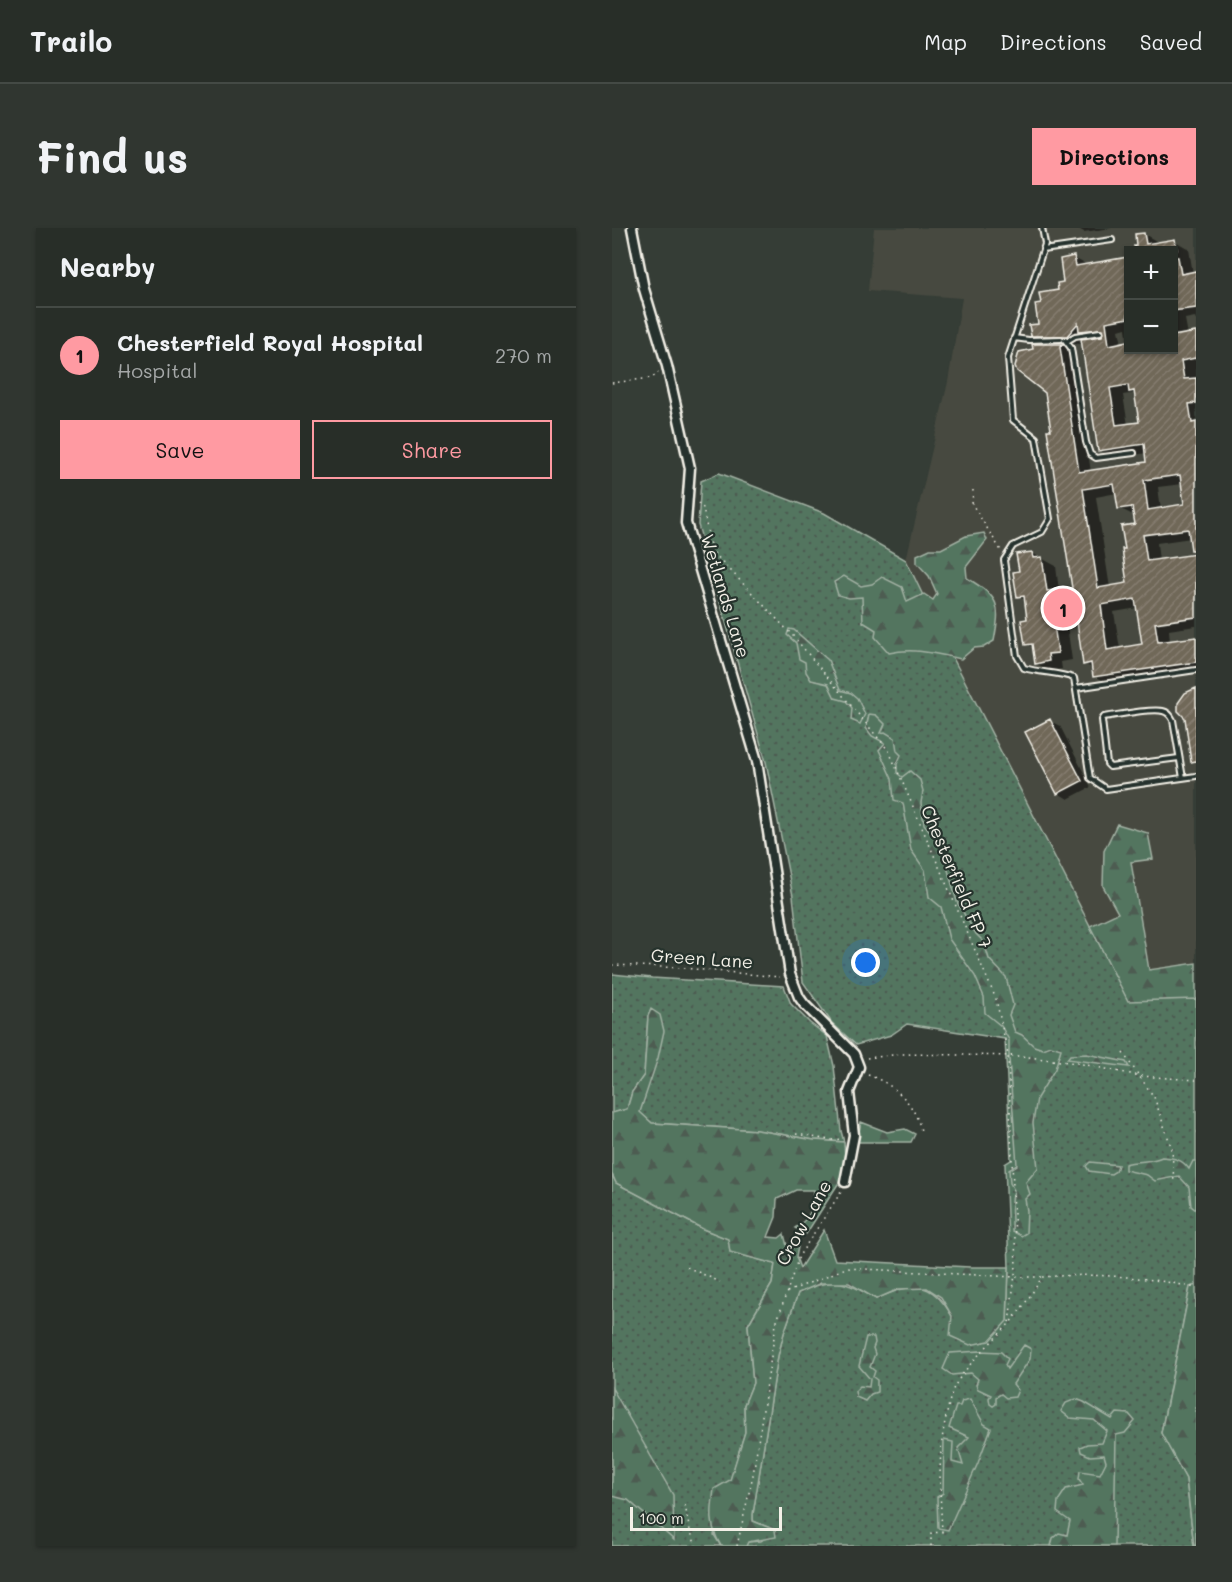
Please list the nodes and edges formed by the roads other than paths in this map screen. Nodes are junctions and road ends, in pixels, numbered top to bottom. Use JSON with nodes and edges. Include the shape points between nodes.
{"nodes":[{"id":1,"x":632,"y":228,"type":"edge"},
{"id":2,"x":1042,"y":228,"type":"edge"},
{"id":3,"x":1112,"y":240,"type":"dead end"},
{"id":4,"x":1043,"y":250,"type":"junction"},
{"id":5,"x":1100,"y":332,"type":"dead end"},
{"id":6,"x":1014,"y":338,"type":"junction"},
{"id":7,"x":1065,"y":340,"type":"junction"},
{"id":8,"x":1134,"y":453,"type":"dead end"},
{"id":9,"x":1196,"y":670,"type":"edge"},
{"id":10,"x":1076,"y":688,"type":"junction"},
{"id":11,"x":1179,"y":758,"type":"junction"},
{"id":12,"x":1196,"y":776,"type":"edge"},
{"id":13,"x":1183,"y":778,"type":"junction"},
{"id":14,"x":858,"y":1072,"type":"joint"},
{"id":15,"x":845,"y":1182,"type":"road end"}],
"edges":[{"from":1,"to":14,"type":"street","name":"Wetlands Lane","via":[[690,468],[686,523],[757,760],[790,974],[804,1004],[854,1054]]},
{"from":2,"to":4,"type":"lane"},
{"from":3,"to":4,"type":"lane"},
{"from":4,"to":6,"type":"lane"},
{"from":5,"to":7,"type":"lane"},
{"from":6,"to":7,"type":"lane"},
{"from":6,"to":10,"type":"lane","via":[[1008,358],[1013,420],[1036,438],[1050,519],[1042,532],[1013,546],[1005,558],[1017,656],[1024,668],[1074,678]]},
{"from":7,"to":8,"type":"lane","via":[[1071,348],[1090,454],[1096,458]]},
{"from":9,"to":10,"type":"lane"},
{"from":10,"to":13,"type":"lane","via":[[1090,778],[1106,789]]},
{"from":11,"to":11,"type":"lane","via":[[1173,720],[1164,711],[1102,720],[1110,767]]},
{"from":11,"to":13,"type":"lane"},
{"from":12,"to":13,"type":"lane"},
{"from":14,"to":15,"type":"street","name":"Crow Lane","via":[[848,1097],[853,1138]]}]}
